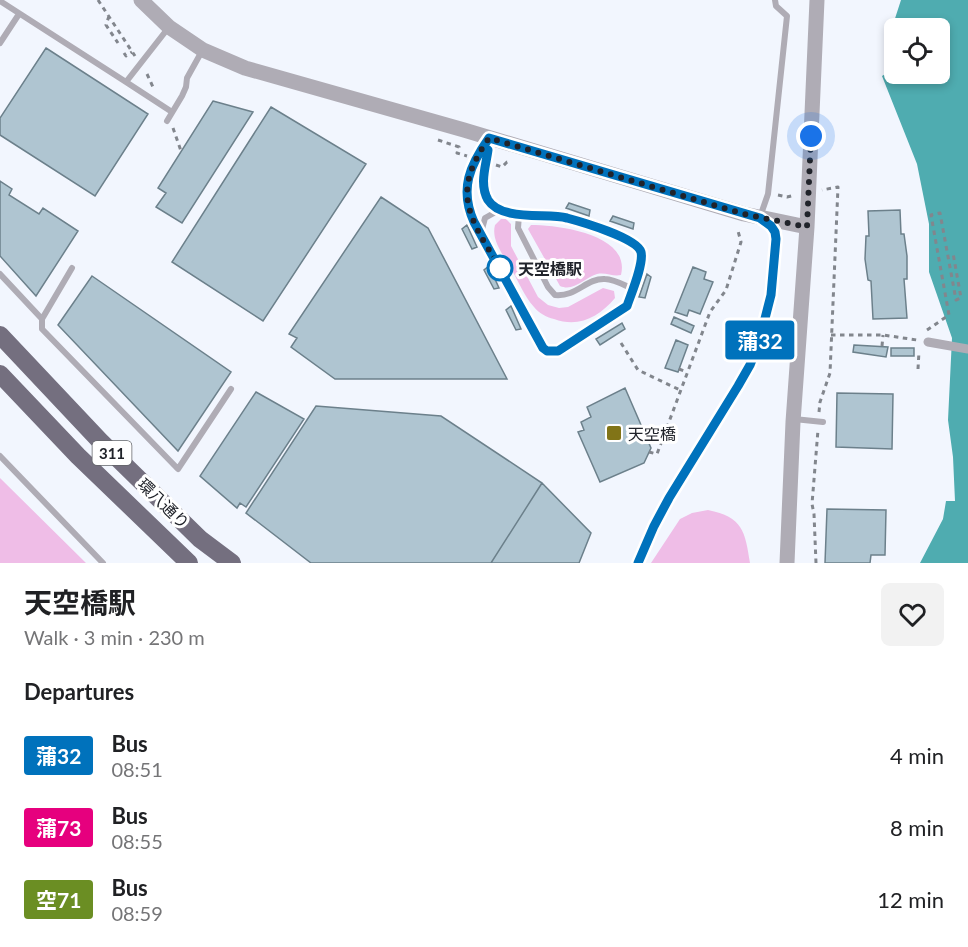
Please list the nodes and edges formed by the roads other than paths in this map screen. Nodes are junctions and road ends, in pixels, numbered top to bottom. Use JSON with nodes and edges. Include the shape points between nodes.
{"nodes":[{"id":1,"x":141,"y":0,"type":"edge"},
{"id":2,"x":775,"y":0,"type":"edge"},
{"id":3,"x":817,"y":0,"type":"edge"},
{"id":4,"x":0,"y":1,"type":"edge"},
{"id":5,"x":19,"y":14,"type":"junction"},
{"id":6,"x":169,"y":27,"type":"junction"},
{"id":7,"x":0,"y":43,"type":"edge"},
{"id":8,"x":202,"y":50,"type":"junction"},
{"id":9,"x":126,"y":82,"type":"junction"},
{"id":10,"x":172,"y":112,"type":"junction"},
{"id":11,"x":166,"y":121,"type":"dead end"},
{"id":12,"x":489,"y":138,"type":"junction"},
{"id":13,"x":501,"y":209,"type":"junction"},
{"id":14,"x":519,"y":215,"type":"junction"},
{"id":15,"x":760,"y":218,"type":"junction"},
{"id":16,"x":807,"y":227,"type":"junction"},
{"id":17,"x":481,"y":234,"type":"junction"},
{"id":18,"x":72,"y":268,"type":"dead end"},
{"id":19,"x":0,"y":274,"type":"edge"},
{"id":20,"x":633,"y":289,"type":"junction"},
{"id":21,"x":42,"y":319,"type":"junction"},
{"id":22,"x":0,"y":335,"type":"edge"},
{"id":23,"x":924,"y":341,"type":"road end"},
{"id":24,"x":968,"y":349,"type":"edge"},
{"id":25,"x":0,"y":374,"type":"edge"},
{"id":26,"x":231,"y":389,"type":"dead end"},
{"id":27,"x":793,"y":419,"type":"junction"},
{"id":28,"x":821,"y":422,"type":"road end"},
{"id":29,"x":0,"y":456,"type":"edge"},
{"id":30,"x":103,"y":563,"type":"edge"},
{"id":31,"x":189,"y":563,"type":"edge"},
{"id":32,"x":232,"y":563,"type":"edge"},
{"id":33,"x":787,"y":563,"type":"edge"}],
"edges":[{"from":1,"to":6,"type":"street"},
{"from":2,"to":15,"type":"lane","via":[[787,16],[768,194]]},
{"from":3,"to":16,"type":"street"},
{"from":4,"to":5,"type":"lane"},
{"from":5,"to":7,"type":"lane"},
{"from":5,"to":9,"type":"lane"},
{"from":6,"to":8,"type":"street"},
{"from":6,"to":9,"type":"lane"},
{"from":8,"to":10,"type":"lane"},
{"from":8,"to":12,"type":"street","via":[[245,68]]},
{"from":9,"to":10,"type":"lane"},
{"from":10,"to":11,"type":"lane"},
{"from":12,"to":13,"type":"lane","via":[[483,180],[488,201]]},
{"from":12,"to":15,"type":"street"},
{"from":12,"to":17,"type":"lane","via":[[475,159],[467,195],[469,211]]},
{"from":13,"to":14,"type":"lane"},
{"from":13,"to":17,"type":"lane","via":[[485,218]]},
{"from":14,"to":20,"type":"lane","via":[[567,218],[636,244],[641,260]]},
{"from":14,"to":20,"type":"lane","via":[[518,228],[555,295],[566,296],[605,279]]},
{"from":15,"to":16,"type":"street"},
{"from":16,"to":27,"type":"street"},
{"from":17,"to":20,"type":"lane","via":[[547,351],[558,351],[627,306]]},
{"from":18,"to":21,"type":"lane"},
{"from":19,"to":21,"type":"lane"},
{"from":21,"to":26,"type":"lane","via":[[42,329],[178,469]]},
{"from":22,"to":32,"type":"main road","name":"環八通り","number":"311","via":[[100,441],[200,539]]},
{"from":23,"to":24,"type":"street"},
{"from":25,"to":31,"type":"main road","name":"環八通り","number":"311"},
{"from":27,"to":28,"type":"lane"},
{"from":27,"to":33,"type":"street"},
{"from":29,"to":30,"type":"lane"}]}
